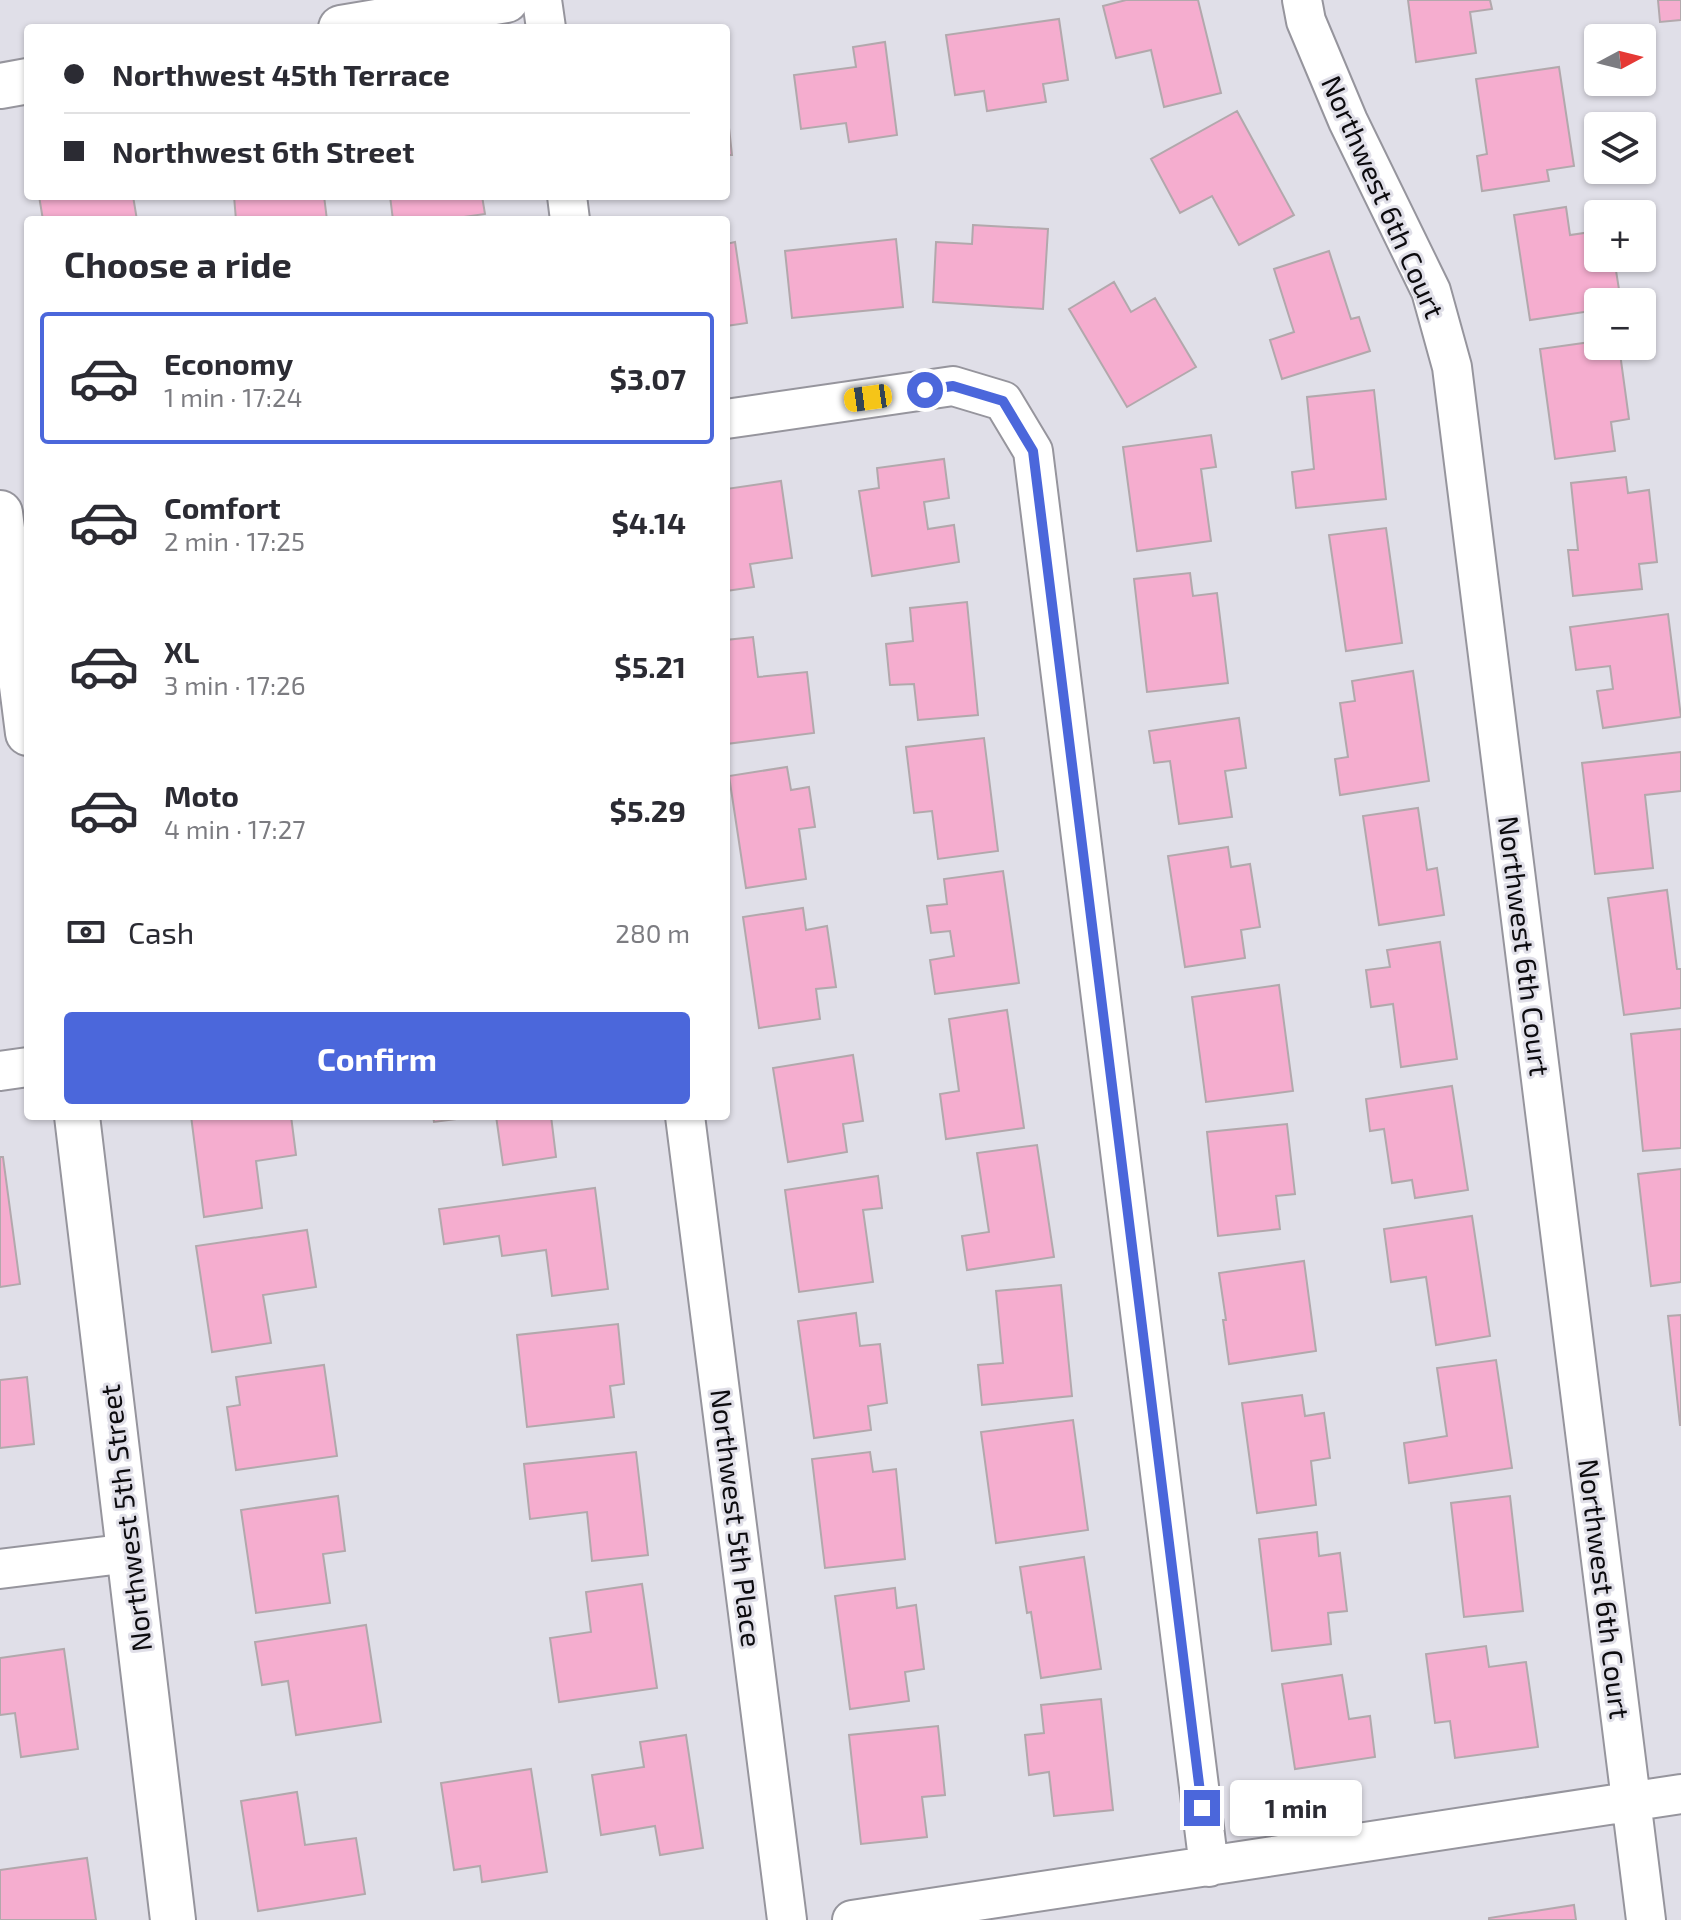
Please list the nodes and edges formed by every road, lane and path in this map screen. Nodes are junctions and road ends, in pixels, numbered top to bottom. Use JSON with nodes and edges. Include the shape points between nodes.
{"nodes":[{"id":1,"x":506,"y":0,"type":"edge"},
{"id":2,"x":542,"y":0,"type":"edge"},
{"id":3,"x":1302,"y":0,"type":"edge"},
{"id":4,"x":365,"y":24,"type":"edge"},
{"id":5,"x":545,"y":24,"type":"edge"},
{"id":6,"x":24,"y":82,"type":"edge"},
{"id":7,"x":0,"y":86,"type":"edge"},
{"id":8,"x":730,"y":418,"type":"edge"},
{"id":9,"x":0,"y":513,"type":"edge"},
{"id":10,"x":4,"y":577,"type":"edge"},
{"id":11,"x":24,"y":707,"type":"edge"},
{"id":12,"x":24,"y":1068,"type":"edge"},
{"id":13,"x":0,"y":1071,"type":"edge"},
{"id":14,"x":77,"y":1120,"type":"edge"},
{"id":15,"x":686,"y":1120,"type":"edge"},
{"id":16,"x":130,"y":1553,"type":"junction"},
{"id":17,"x":0,"y":1569,"type":"edge"},
{"id":18,"x":1681,"y":1794,"type":"edge"},
{"id":19,"x":1631,"y":1801,"type":"junction"},
{"id":20,"x":1209,"y":1867,"type":"junction"},
{"id":21,"x":173,"y":1920,"type":"edge"},
{"id":22,"x":787,"y":1920,"type":"edge"},
{"id":23,"x":852,"y":1920,"type":"edge"},
{"id":24,"x":1646,"y":1920,"type":"edge"}],
"edges":[{"from":1,"to":4,"type":"street"},
{"from":2,"to":5,"type":"street"},
{"from":3,"to":19,"type":"street","name":"Northwest 6th Court","via":[[1348,121],[1431,291],[1452,367]]},
{"from":6,"to":7,"type":"street"},
{"from":8,"to":20,"type":"street","via":[[953,386],[1003,401],[1033,451]]},
{"from":9,"to":10,"type":"street"},
{"from":10,"to":11,"type":"street"},
{"from":12,"to":13,"type":"street"},
{"from":14,"to":16,"type":"street","name":"Northwest 5th Street"},
{"from":15,"to":22,"type":"street","name":"Northwest 5th Place"},
{"from":16,"to":17,"type":"street"},
{"from":16,"to":21,"type":"street","name":"Northwest 5th Street"},
{"from":18,"to":19,"type":"street"},
{"from":19,"to":20,"type":"street"},
{"from":19,"to":24,"type":"street","name":"Northwest 6th Court"},
{"from":20,"to":23,"type":"street"}]}
